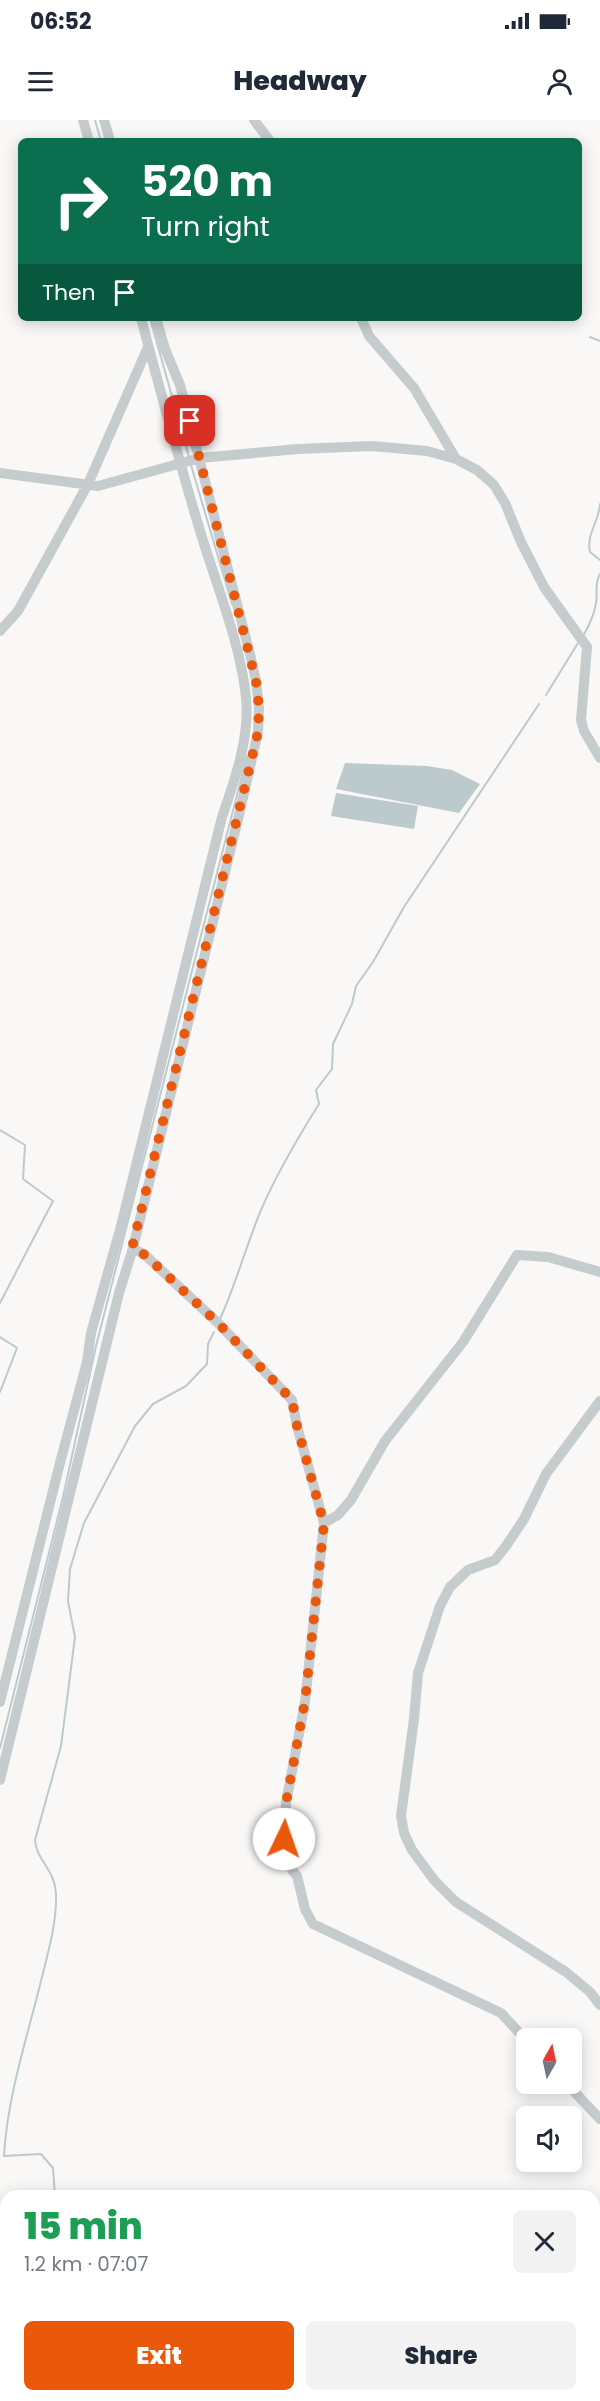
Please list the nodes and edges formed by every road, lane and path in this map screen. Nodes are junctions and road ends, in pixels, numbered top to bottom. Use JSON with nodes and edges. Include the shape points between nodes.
{"nodes":[{"id":1,"x":83,"y":120,"type":"edge"},
{"id":2,"x":104,"y":120,"type":"edge"},
{"id":3,"x":254,"y":120,"type":"edge"},
{"id":4,"x":88,"y":138,"type":"edge"},
{"id":5,"x":109,"y":138,"type":"edge"},
{"id":6,"x":268,"y":138,"type":"edge"},
{"id":7,"x":142,"y":321,"type":"edge"},
{"id":8,"x":157,"y":321,"type":"edge"},
{"id":9,"x":362,"y":321,"type":"edge"},
{"id":10,"x":148,"y":347,"type":"junction"},
{"id":11,"x":200,"y":458,"type":"junction"},
{"id":12,"x":456,"y":459,"type":"junction"},
{"id":13,"x":181,"y":464,"type":"junction"},
{"id":14,"x":0,"y":472,"type":"edge"},
{"id":15,"x":88,"y":484,"type":"junction"},
{"id":16,"x":0,"y":631,"type":"edge"},
{"id":17,"x":600,"y":758,"type":"edge"},
{"id":18,"x":132,"y":1248,"type":"junction"},
{"id":19,"x":600,"y":1272,"type":"edge"},
{"id":20,"x":600,"y":1401,"type":"edge"},
{"id":21,"x":324,"y":1524,"type":"junction"},
{"id":22,"x":0,"y":1702,"type":"edge"},
{"id":23,"x":0,"y":1780,"type":"edge"},
{"id":24,"x":600,"y":2006,"type":"edge"},
{"id":25,"x":516,"y":2029,"type":"edge"},
{"id":26,"x":576,"y":2094,"type":"edge"},
{"id":27,"x":600,"y":2119,"type":"edge"}],
"edges":[{"from":1,"to":4,"type":"street"},
{"from":2,"to":5,"type":"street"},
{"from":3,"to":6,"type":"street"},
{"from":7,"to":10,"type":"street"},
{"from":8,"to":11,"type":"street"},
{"from":9,"to":12,"type":"street","via":[[369,336],[414,388]]},
{"from":10,"to":13,"type":"street"},
{"from":10,"to":15,"type":"street"},
{"from":11,"to":12,"type":"street","via":[[372,446],[427,451]]},
{"from":11,"to":13,"type":"street"},
{"from":11,"to":18,"type":"street","via":[[256,681],[258,732]]},
{"from":12,"to":17,"type":"street","via":[[494,485],[544,587],[585,641],[581,720]]},
{"from":13,"to":15,"type":"street","via":[[106,485]]},
{"from":13,"to":22,"type":"street","via":[[237,653],[246,698],[240,763],[222,817]]},
{"from":14,"to":15,"type":"street"},
{"from":15,"to":16,"type":"street","via":[[18,611]]},
{"from":18,"to":21,"type":"street","via":[[145,1255],[218,1323],[292,1400]]},
{"from":18,"to":23,"type":"street"},
{"from":19,"to":21,"type":"street","via":[[548,1257],[517,1255],[463,1342],[385,1441],[351,1500]]},
{"from":20,"to":24,"type":"street","via":[[546,1474],[506,1546],[495,1560],[468,1570],[450,1587],[440,1606],[418,1672],[401,1816],[412,1850],[434,1880],[483,1920],[566,1972]]},
{"from":21,"to":25,"type":"street","via":[[305,1701],[286,1803],[284,1839],[305,1909],[313,1924],[501,2013]]},
{"from":26,"to":27,"type":"street"}]}
